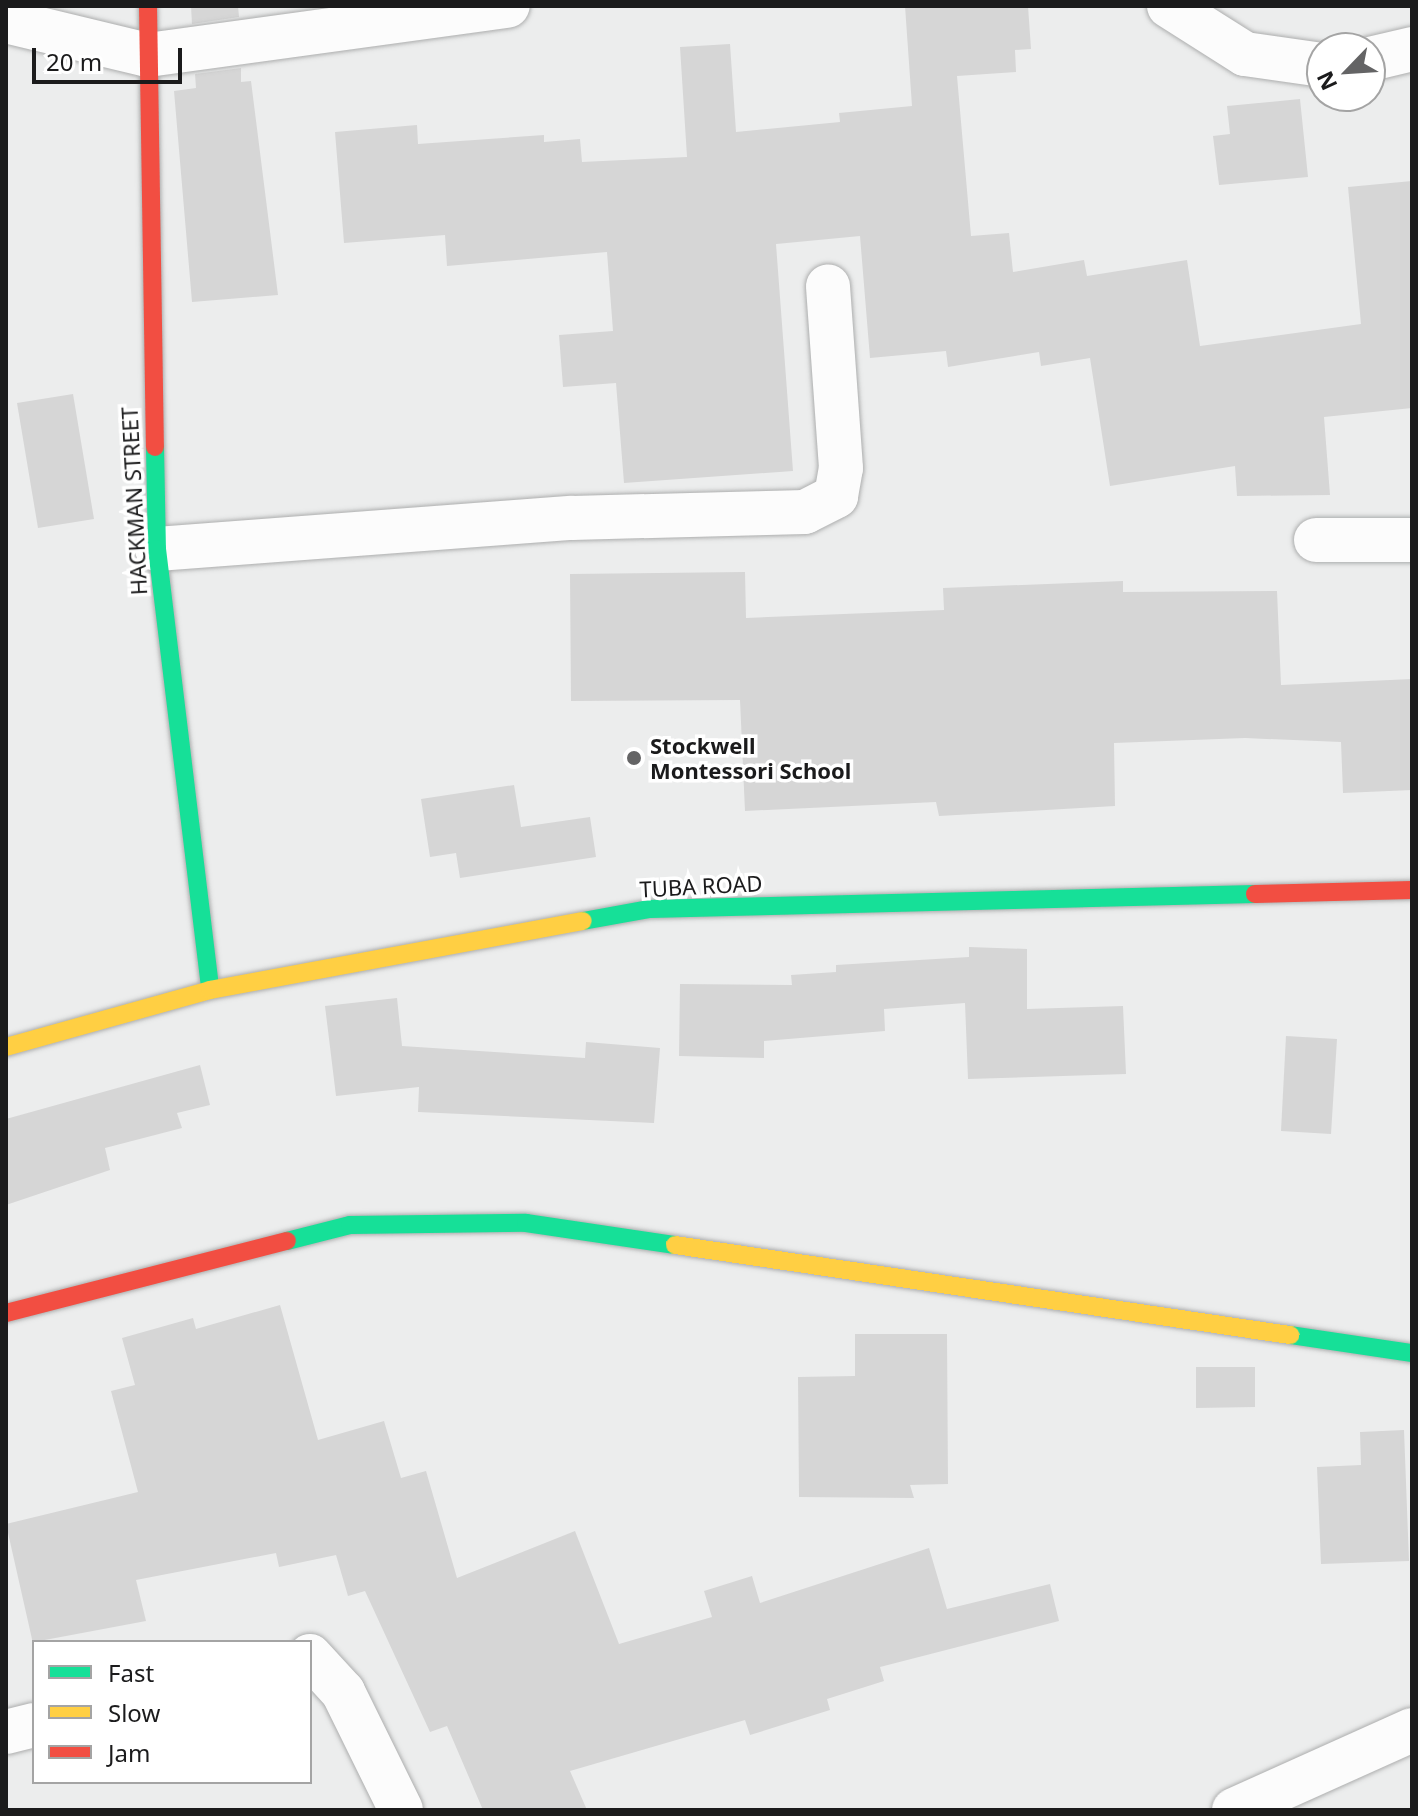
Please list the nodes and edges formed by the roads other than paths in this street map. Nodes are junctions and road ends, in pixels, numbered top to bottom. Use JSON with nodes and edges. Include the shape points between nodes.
{"nodes":[{"id":1,"x":148,"y":6,"type":"edge"},
{"id":2,"x":508,"y":6,"type":"edge"},
{"id":3,"x":1169,"y":6,"type":"edge"},
{"id":4,"x":6,"y":21,"type":"edge"},
{"id":5,"x":1412,"y":49,"type":"edge"},
{"id":6,"x":148,"y":55,"type":"junction"},
{"id":7,"x":1386,"y":55,"type":"edge"},
{"id":8,"x":1306,"y":63,"type":"edge"},
{"id":9,"x":828,"y":286,"type":"dead end"},
{"id":10,"x":1316,"y":540,"type":"dead end"},
{"id":11,"x":1412,"y":540,"type":"edge"},
{"id":12,"x":157,"y":549,"type":"junction"},
{"id":13,"x":1412,"y":890,"type":"edge"},
{"id":14,"x":210,"y":990,"type":"junction"},
{"id":15,"x":6,"y":1047,"type":"edge"},
{"id":16,"x":6,"y":1313,"type":"edge"},
{"id":17,"x":1412,"y":1353,"type":"edge"},
{"id":18,"x":312,"y":1658,"type":"edge"},
{"id":19,"x":32,"y":1726,"type":"edge"},
{"id":20,"x":1412,"y":1730,"type":"edge"},
{"id":21,"x":6,"y":1732,"type":"edge"},
{"id":22,"x":401,"y":1810,"type":"edge"},
{"id":23,"x":1234,"y":1810,"type":"edge"}],
"edges":[{"from":1,"to":6,"type":"street","name":"HACKMAN STREET"},
{"from":2,"to":6,"type":"street"},
{"from":3,"to":8,"type":"street","via":[[1245,54]]},
{"from":4,"to":6,"type":"street"},
{"from":5,"to":7,"type":"street"},
{"from":6,"to":12,"type":"street","name":"HACKMAN STREET"},
{"from":9,"to":12,"type":"street","via":[[841,468],[836,496],[805,512],[572,518]]},
{"from":10,"to":11,"type":"street"},
{"from":12,"to":14,"type":"street","name":"HACKMAN STREET"},
{"from":13,"to":14,"type":"street","name":"TUBA ROAD","via":[[650,909]]},
{"from":14,"to":15,"type":"street","name":"TUBA ROAD"},
{"from":16,"to":17,"type":"street","via":[[350,1225],[526,1223]]},
{"from":18,"to":22,"type":"street","via":[[343,1692]]},
{"from":19,"to":21,"type":"street"},
{"from":20,"to":23,"type":"street"}]}
